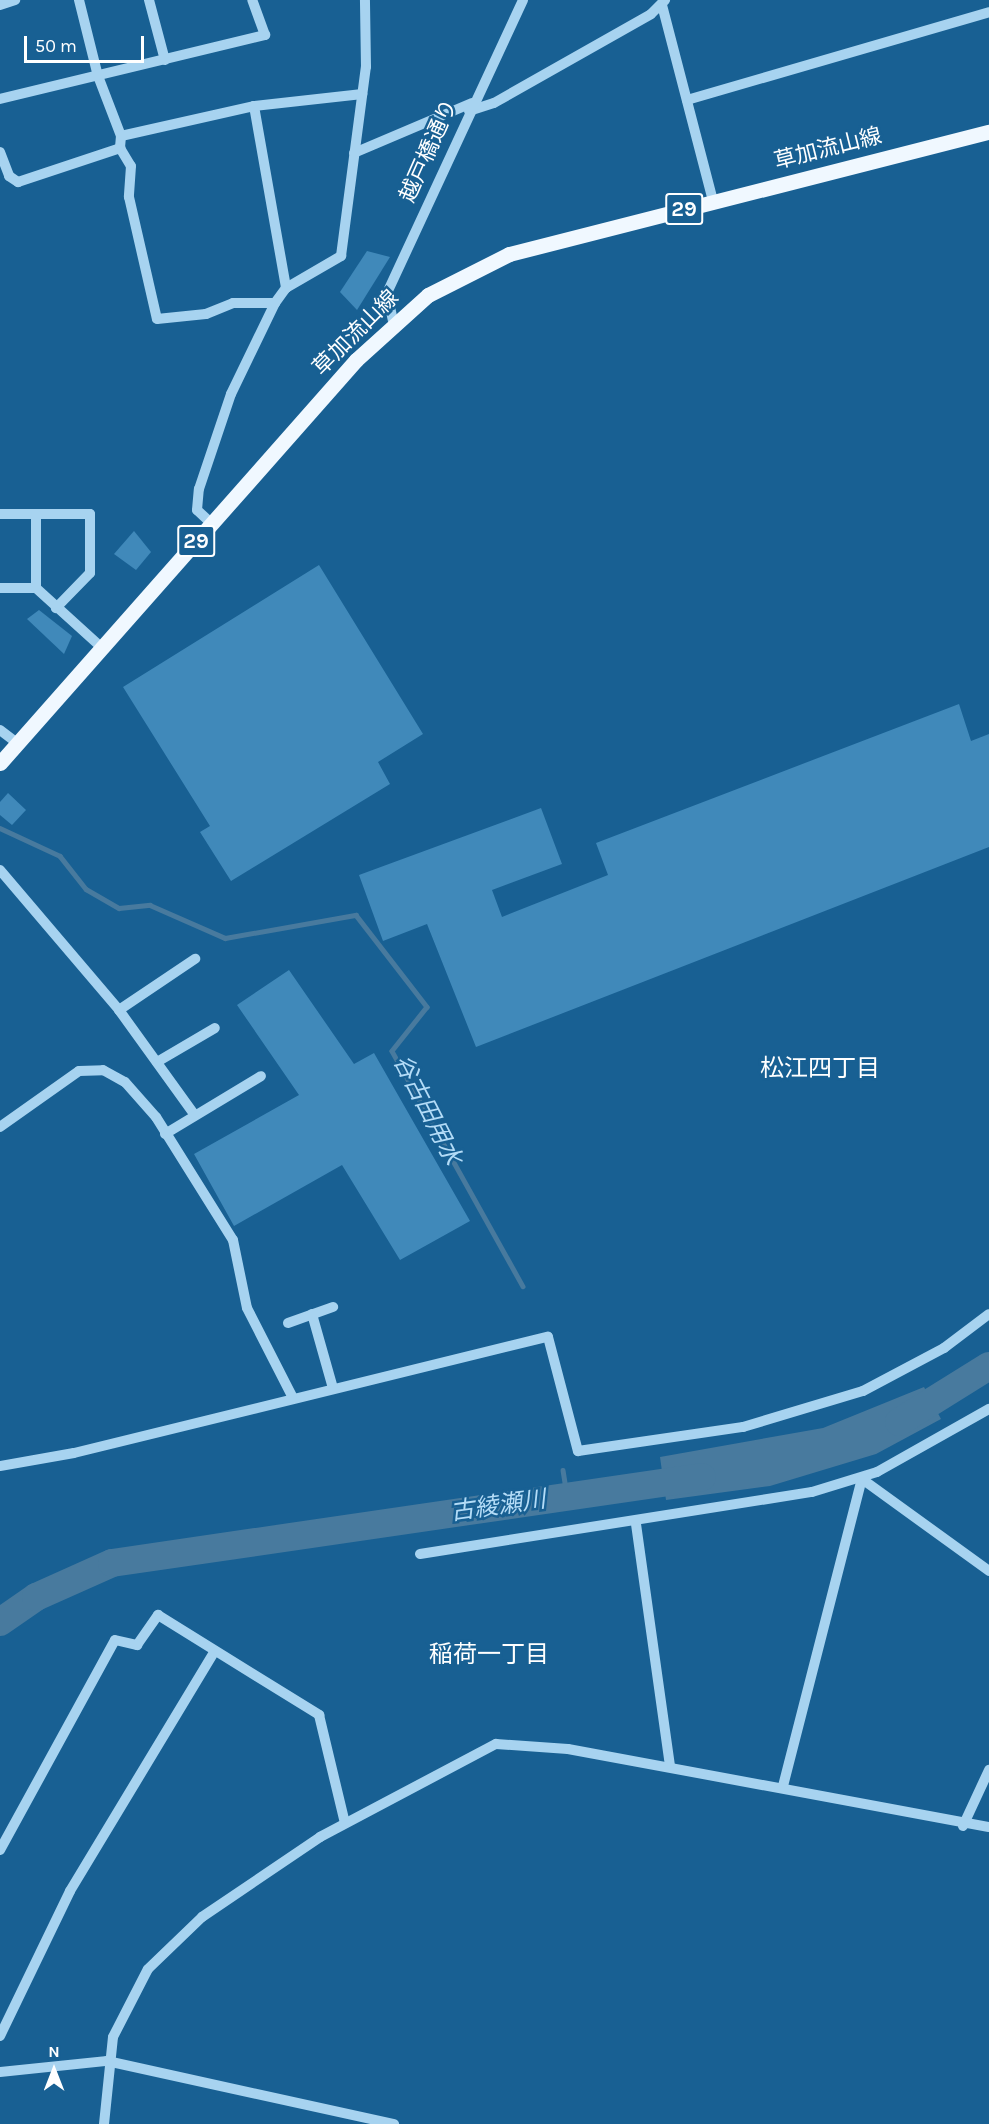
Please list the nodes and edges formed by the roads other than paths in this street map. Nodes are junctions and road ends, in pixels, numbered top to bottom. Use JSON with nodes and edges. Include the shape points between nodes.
{"nodes":[{"id":1,"x":15,"y":0,"type":"edge"},
{"id":2,"x":79,"y":0,"type":"edge"},
{"id":3,"x":149,"y":0,"type":"edge"},
{"id":4,"x":252,"y":0,"type":"edge"},
{"id":5,"x":365,"y":0,"type":"edge"},
{"id":6,"x":523,"y":0,"type":"edge"},
{"id":7,"x":663,"y":2,"type":"edge"},
{"id":8,"x":0,"y":5,"type":"edge"},
{"id":9,"x":989,"y":12,"type":"edge"},
{"id":10,"x":165,"y":60,"type":"junction"},
{"id":11,"x":98,"y":76,"type":"junction"},
{"id":12,"x":362,"y":94,"type":"junction"},
{"id":13,"x":0,"y":99,"type":"edge"},
{"id":14,"x":687,"y":100,"type":"junction"},
{"id":15,"x":254,"y":105,"type":"junction"},
{"id":16,"x":470,"y":107,"type":"junction"},
{"id":17,"x":989,"y":132,"type":"edge"},
{"id":18,"x":121,"y":136,"type":"junction"},
{"id":19,"x":120,"y":148,"type":"junction"},
{"id":20,"x":0,"y":152,"type":"edge"},
{"id":21,"x":354,"y":153,"type":"junction"},
{"id":22,"x":713,"y":201,"type":"junction"},
{"id":23,"x":286,"y":288,"type":"junction"},
{"id":24,"x":275,"y":303,"type":"junction"},
{"id":25,"x":393,"y":321,"type":"junction"},
{"id":26,"x":0,"y":514,"type":"edge"},
{"id":27,"x":36,"y":514,"type":"junction"},
{"id":28,"x":211,"y":523,"type":"junction"},
{"id":29,"x":0,"y":588,"type":"edge"},
{"id":30,"x":36,"y":588,"type":"junction"},
{"id":31,"x":56,"y":608,"type":"junction"},
{"id":32,"x":101,"y":647,"type":"junction"},
{"id":33,"x":0,"y":730,"type":"edge"},
{"id":34,"x":17,"y":744,"type":"junction"},
{"id":35,"x":0,"y":763,"type":"edge"},
{"id":36,"x":0,"y":870,"type":"edge"},
{"id":37,"x":195,"y":959,"type":"dead end"},
{"id":38,"x":119,"y":1010,"type":"junction"},
{"id":39,"x":215,"y":1028,"type":"dead end"},
{"id":40,"x":157,"y":1062,"type":"junction"},
{"id":41,"x":261,"y":1076,"type":"dead end"},
{"id":42,"x":194,"y":1114,"type":"junction"},
{"id":43,"x":0,"y":1127,"type":"edge"},
{"id":44,"x":165,"y":1134,"type":"junction"},
{"id":45,"x":333,"y":1307,"type":"dead end"},
{"id":46,"x":312,"y":1314,"type":"junction"},
{"id":47,"x":989,"y":1314,"type":"edge"},
{"id":48,"x":288,"y":1323,"type":"dead end"},
{"id":49,"x":333,"y":1388,"type":"junction"},
{"id":50,"x":293,"y":1398,"type":"junction"},
{"id":51,"x":989,"y":1409,"type":"edge"},
{"id":52,"x":0,"y":1466,"type":"edge"},
{"id":53,"x":862,"y":1479,"type":"junction"},
{"id":54,"x":636,"y":1524,"type":"junction"},
{"id":55,"x":420,"y":1554,"type":"dead end"},
{"id":56,"x":989,"y":1571,"type":"edge"},
{"id":57,"x":215,"y":1651,"type":"junction"},
{"id":58,"x":670,"y":1767,"type":"junction"},
{"id":59,"x":989,"y":1770,"type":"edge"},
{"id":60,"x":783,"y":1786,"type":"junction"},
{"id":61,"x":345,"y":1823,"type":"junction"},
{"id":62,"x":963,"y":1826,"type":"junction"},
{"id":63,"x":989,"y":1827,"type":"edge"},
{"id":64,"x":0,"y":1850,"type":"edge"},
{"id":65,"x":0,"y":2036,"type":"edge"},
{"id":66,"x":108,"y":2061,"type":"junction"},
{"id":67,"x":0,"y":2072,"type":"edge"},
{"id":68,"x":104,"y":2124,"type":"edge"},
{"id":69,"x":394,"y":2124,"type":"edge"}],
"edges":[{"from":1,"to":8,"type":"street"},
{"from":2,"to":11,"type":"street"},
{"from":3,"to":10,"type":"street"},
{"from":4,"to":10,"type":"street","via":[[265,35]]},
{"from":5,"to":12,"type":"street"},
{"from":6,"to":16,"type":"street","name":"越戸橋通り"},
{"from":7,"to":14,"type":"street"},
{"from":7,"to":16,"type":"street","via":[[494,103]]},
{"from":9,"to":14,"type":"street"},
{"from":10,"to":11,"type":"street"},
{"from":11,"to":13,"type":"street"},
{"from":11,"to":18,"type":"street"},
{"from":12,"to":15,"type":"street"},
{"from":12,"to":21,"type":"street"},
{"from":14,"to":22,"type":"street"},
{"from":15,"to":18,"type":"street"},
{"from":15,"to":23,"type":"street"},
{"from":16,"to":21,"type":"street"},
{"from":16,"to":25,"type":"street","name":"越戸橋通り","via":[[387,293]]},
{"from":17,"to":22,"type":"main road","name":"草加流山線","number":"29"},
{"from":18,"to":19,"type":"street"},
{"from":19,"to":20,"type":"street","via":[[18,182],[9,176]]},
{"from":19,"to":24,"type":"street","via":[[131,166],[129,197],[156,319],[206,314],[233,303]]},
{"from":21,"to":23,"type":"street","via":[[341,256]]},
{"from":22,"to":25,"type":"main road","name":"草加流山線","number":"29","via":[[509,254],[462,275]]},
{"from":23,"to":24,"type":"street"},
{"from":24,"to":28,"type":"street","via":[[231,394],[200,489],[197,510]]},
{"from":25,"to":28,"type":"main road","name":"草加流山線","number":"29"},
{"from":26,"to":27,"type":"street"},
{"from":27,"to":30,"type":"street"},
{"from":27,"to":31,"type":"street","via":[[90,513],[90,573]]},
{"from":28,"to":32,"type":"main road","name":"草加流山線","number":"29"},
{"from":29,"to":30,"type":"street"},
{"from":30,"to":31,"type":"street"},
{"from":31,"to":32,"type":"street"},
{"from":32,"to":34,"type":"main road","name":"草加流山線","number":"29"},
{"from":33,"to":34,"type":"street"},
{"from":34,"to":35,"type":"main road","name":"草加流山線","number":"29"},
{"from":36,"to":38,"type":"street"},
{"from":37,"to":38,"type":"street"},
{"from":38,"to":40,"type":"street"},
{"from":39,"to":40,"type":"street"},
{"from":40,"to":42,"type":"street"},
{"from":41,"to":42,"type":"street"},
{"from":42,"to":44,"type":"street"},
{"from":43,"to":44,"type":"street","via":[[79,1071],[91,1069],[125,1082]]},
{"from":44,"to":50,"type":"street","via":[[233,1240],[248,1308]]},
{"from":45,"to":46,"type":"street"},
{"from":46,"to":48,"type":"street"},
{"from":46,"to":49,"type":"street"},
{"from":47,"to":49,"type":"street","via":[[904,1370],[814,1409],[743,1427],[578,1451],[548,1337]]},
{"from":49,"to":50,"type":"street"},
{"from":50,"to":52,"type":"street","via":[[74,1453]]},
{"from":51,"to":53,"type":"street"},
{"from":53,"to":54,"type":"street"},
{"from":53,"to":56,"type":"street"},
{"from":53,"to":60,"type":"street"},
{"from":54,"to":55,"type":"street"},
{"from":54,"to":58,"type":"street"},
{"from":57,"to":61,"type":"street","via":[[318,1715]]},
{"from":57,"to":64,"type":"street","via":[[158,1616],[137,1645],[115,1640]]},
{"from":57,"to":65,"type":"street","via":[[70,1891]]},
{"from":58,"to":60,"type":"street"},
{"from":58,"to":61,"type":"street","via":[[507,1742]]},
{"from":59,"to":62,"type":"street"},
{"from":60,"to":62,"type":"street"},
{"from":61,"to":66,"type":"street","via":[[202,1917],[148,1968],[123,2010]]},
{"from":62,"to":63,"type":"street"},
{"from":66,"to":67,"type":"street"},
{"from":66,"to":68,"type":"street"},
{"from":66,"to":69,"type":"street"}]}
